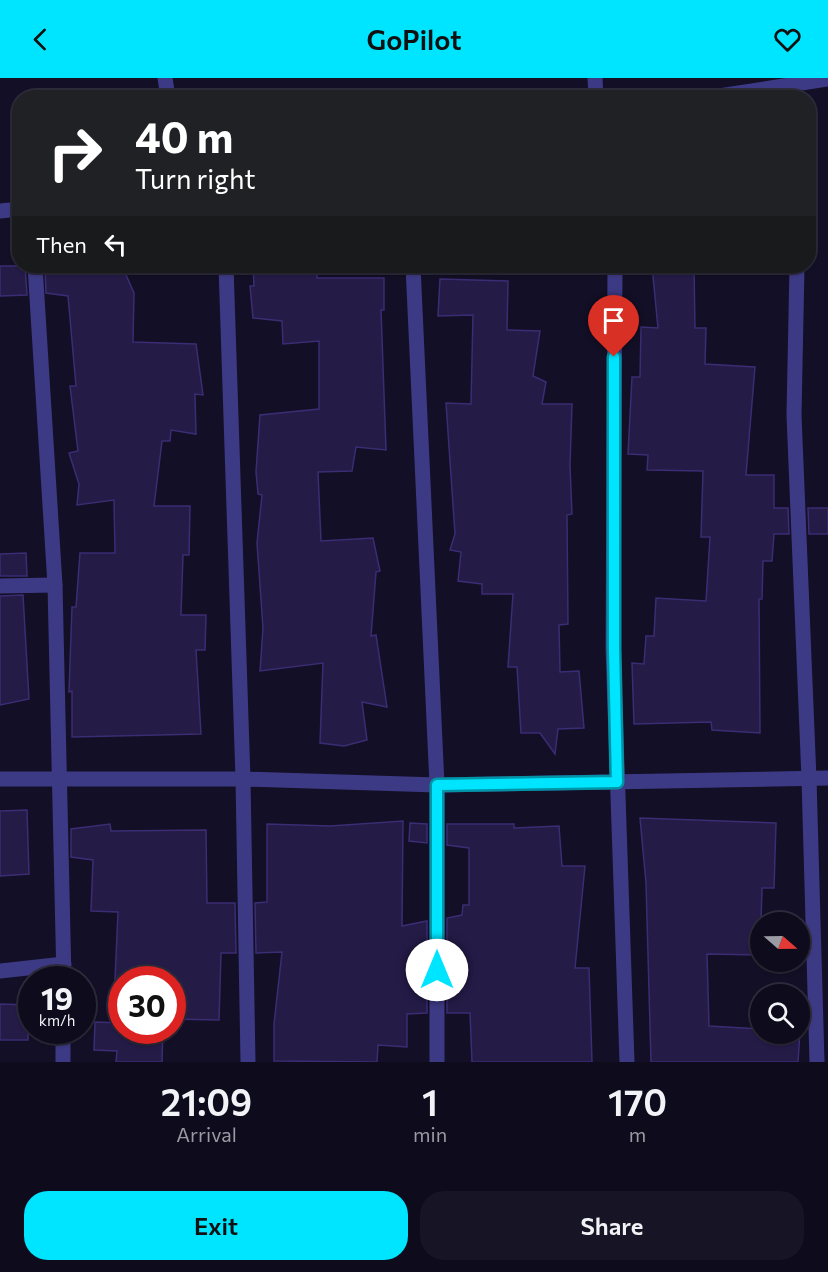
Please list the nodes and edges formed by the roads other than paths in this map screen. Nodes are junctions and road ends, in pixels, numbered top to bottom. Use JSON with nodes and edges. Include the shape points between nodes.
{"nodes":[{"id":1,"x":828,"y":79,"type":"edge"},
{"id":2,"x":799,"y":80,"type":"edge"},
{"id":3,"x":747,"y":90,"type":"edge"},
{"id":4,"x":35,"y":273,"type":"edge"},
{"id":5,"x":226,"y":273,"type":"edge"},
{"id":6,"x":413,"y":273,"type":"edge"},
{"id":7,"x":615,"y":273,"type":"edge"},
{"id":8,"x":796,"y":273,"type":"edge"},
{"id":9,"x":55,"y":585,"type":"junction"},
{"id":10,"x":0,"y":586,"type":"edge"},
{"id":11,"x":828,"y":778,"type":"edge"},
{"id":12,"x":0,"y":779,"type":"edge"},
{"id":13,"x":58,"y":779,"type":"junction"},
{"id":14,"x":243,"y":779,"type":"junction"},
{"id":15,"x":809,"y":779,"type":"junction"},
{"id":16,"x":617,"y":782,"type":"junction"},
{"id":17,"x":437,"y":785,"type":"junction"},
{"id":18,"x":64,"y":966,"type":"edge"},
{"id":19,"x":0,"y":971,"type":"edge"},
{"id":20,"x":18,"y":971,"type":"edge"},
{"id":21,"x":63,"y":1044,"type":"edge"},
{"id":22,"x":63,"y":1062,"type":"edge"},
{"id":23,"x":248,"y":1062,"type":"edge"},
{"id":24,"x":436,"y":1062,"type":"edge"},
{"id":25,"x":627,"y":1062,"type":"edge"},
{"id":26,"x":817,"y":1062,"type":"edge"}],
"edges":[{"from":1,"to":2,"type":"street"},
{"from":2,"to":3,"type":"street"},
{"from":4,"to":9,"type":"street"},
{"from":5,"to":14,"type":"street"},
{"from":6,"to":17,"type":"street"},
{"from":7,"to":16,"type":"street"},
{"from":8,"to":15,"type":"street","via":[[795,426]]},
{"from":9,"to":10,"type":"street"},
{"from":9,"to":13,"type":"street"},
{"from":11,"to":15,"type":"street"},
{"from":12,"to":13,"type":"street"},
{"from":13,"to":14,"type":"street"},
{"from":13,"to":18,"type":"street"},
{"from":14,"to":17,"type":"street"},
{"from":14,"to":23,"type":"street"},
{"from":15,"to":16,"type":"street"},
{"from":15,"to":26,"type":"street"},
{"from":16,"to":17,"type":"street"},
{"from":16,"to":25,"type":"street"},
{"from":17,"to":24,"type":"street"},
{"from":19,"to":20,"type":"street"},
{"from":21,"to":22,"type":"street"}]}
